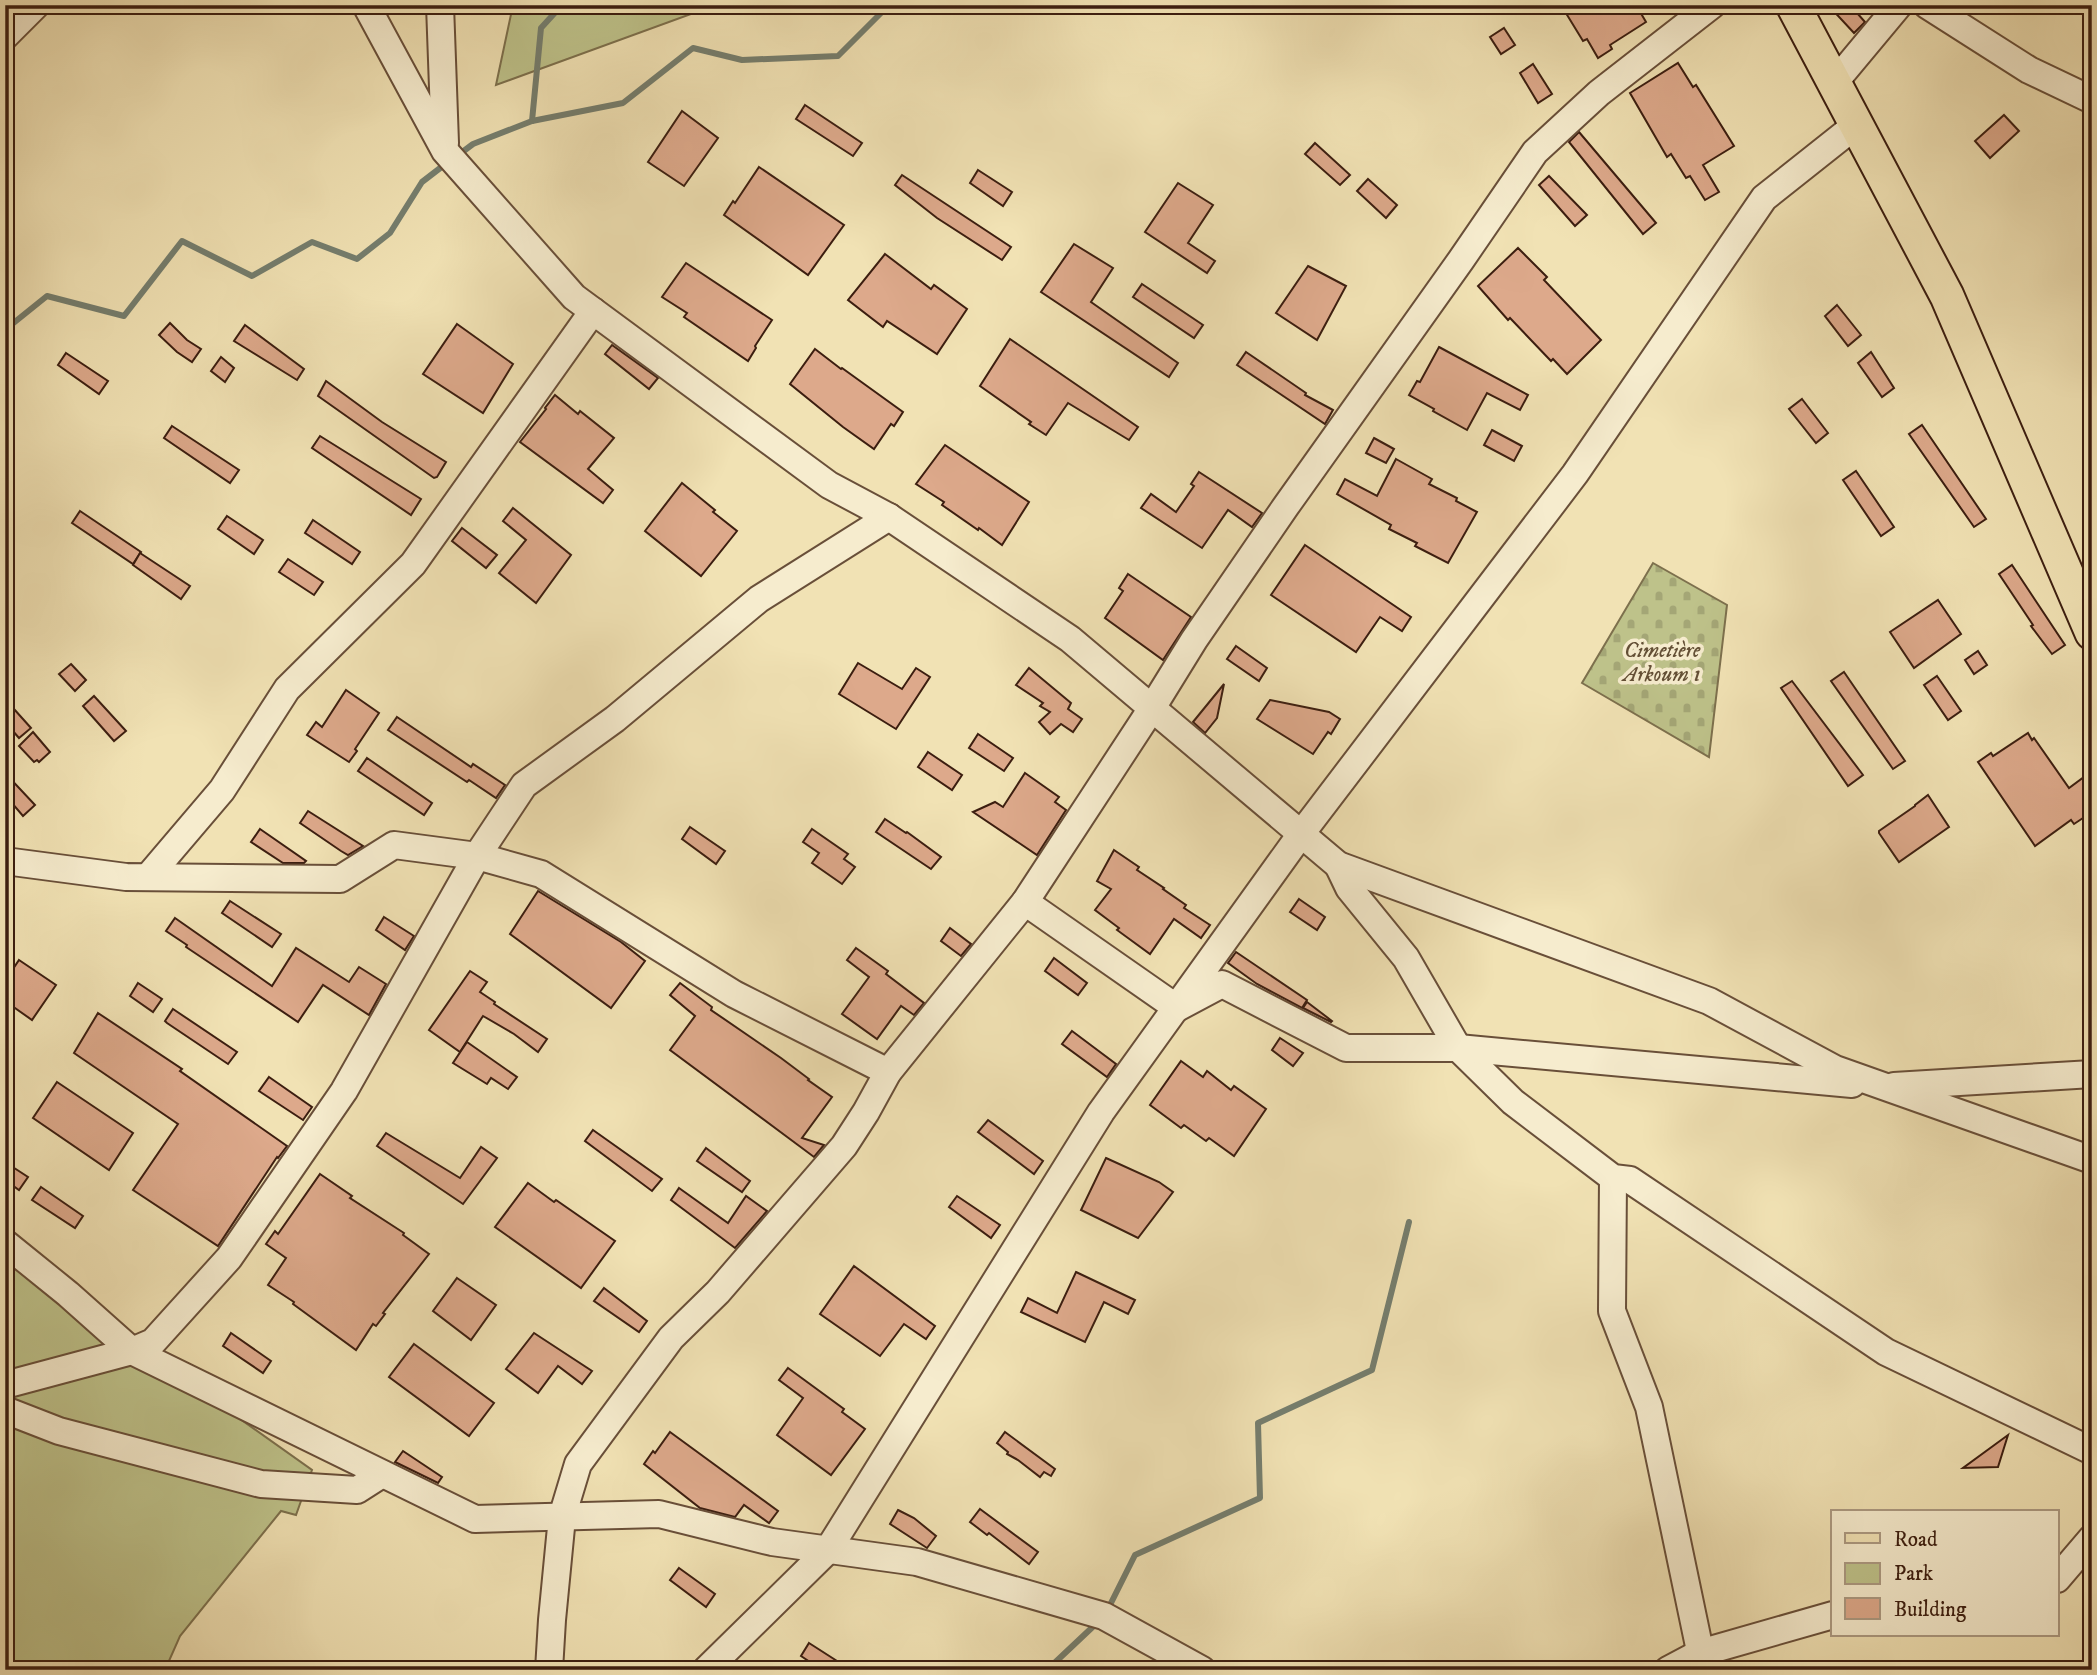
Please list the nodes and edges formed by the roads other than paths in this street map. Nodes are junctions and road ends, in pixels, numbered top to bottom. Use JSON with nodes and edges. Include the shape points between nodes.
{"nodes":[{"id":1,"x":36,"y":5,"type":"edge"},
{"id":2,"x":366,"y":5,"type":"edge"},
{"id":3,"x":440,"y":5,"type":"edge"},
{"id":4,"x":1712,"y":5,"type":"edge"},
{"id":5,"x":1793,"y":5,"type":"edge"},
{"id":6,"x":1899,"y":5,"type":"edge"},
{"id":7,"x":1927,"y":5,"type":"edge"},
{"id":8,"x":5,"y":36,"type":"edge"},
{"id":9,"x":1834,"y":83,"type":"junction"},
{"id":10,"x":2092,"y":100,"type":"edge"},
{"id":11,"x":1856,"y":125,"type":"junction"},
{"id":12,"x":445,"y":152,"type":"junction"},
{"id":13,"x":593,"y":311,"type":"junction"},
{"id":14,"x":889,"y":517,"type":"junction"},
{"id":15,"x":2092,"y":633,"type":"edge"},
{"id":16,"x":1152,"y":708,"type":"junction"},
{"id":17,"x":1301,"y":834,"type":"junction"},
{"id":18,"x":477,"y":856,"type":"junction"},
{"id":19,"x":5,"y":861,"type":"edge"},
{"id":20,"x":1338,"y":865,"type":"junction"},
{"id":21,"x":148,"y":877,"type":"junction"},
{"id":22,"x":1025,"y":902,"type":"junction"},
{"id":23,"x":1177,"y":1008,"type":"junction"},
{"id":24,"x":1458,"y":1048,"type":"junction"},
{"id":25,"x":888,"y":1072,"type":"junction"},
{"id":26,"x":2092,"y":1074,"type":"edge"},
{"id":27,"x":1882,"y":1086,"type":"junction"},
{"id":28,"x":2092,"y":1160,"type":"edge"},
{"id":29,"x":1613,"y":1178,"type":"junction"},
{"id":30,"x":5,"y":1243,"type":"edge"},
{"id":31,"x":132,"y":1352,"type":"junction"},
{"id":32,"x":5,"y":1385,"type":"edge"},
{"id":33,"x":5,"y":1410,"type":"edge"},
{"id":34,"x":2092,"y":1451,"type":"edge"},
{"id":35,"x":382,"y":1474,"type":"junction"},
{"id":36,"x":562,"y":1517,"type":"junction"},
{"id":37,"x":2092,"y":1538,"type":"edge"},
{"id":38,"x":828,"y":1550,"type":"junction"},
{"id":39,"x":2058,"y":1578,"type":"edge"},
{"id":40,"x":1831,"y":1616,"type":"edge"},
{"id":41,"x":1702,"y":1662,"type":"edge"},
{"id":42,"x":549,"y":1670,"type":"edge"},
{"id":43,"x":706,"y":1670,"type":"edge"},
{"id":44,"x":1202,"y":1670,"type":"edge"},
{"id":45,"x":1668,"y":1670,"type":"edge"}],
"edges":[{"from":1,"to":8,"type":"street"},
{"from":2,"to":12,"type":"street"},
{"from":3,"to":12,"type":"street"},
{"from":4,"to":16,"type":"street","via":[[1599,93],[1535,152],[1201,628]]},
{"from":5,"to":9,"type":"main road"},
{"from":6,"to":9,"type":"street"},
{"from":7,"to":10,"type":"street","via":[[2029,70]]},
{"from":9,"to":11,"type":"main road"},
{"from":11,"to":15,"type":"main road","via":[[1947,296]]},
{"from":11,"to":17,"type":"street","via":[[1764,198],[1575,474]]},
{"from":12,"to":13,"type":"street","via":[[574,297]]},
{"from":13,"to":14,"type":"street","via":[[829,485]]},
{"from":13,"to":21,"type":"street","via":[[413,564],[287,689],[222,790]]},
{"from":14,"to":16,"type":"street","via":[[1070,639]]},
{"from":14,"to":18,"type":"street","via":[[759,599],[615,719],[524,785]]},
{"from":16,"to":17,"type":"street"},
{"from":16,"to":22,"type":"street"},
{"from":17,"to":20,"type":"street"},
{"from":17,"to":23,"type":"street"},
{"from":18,"to":21,"type":"street","via":[[394,845],[340,879]]},
{"from":18,"to":25,"type":"street","via":[[541,874],[734,994]]},
{"from":18,"to":31,"type":"street","via":[[344,1091],[229,1258],[153,1342]]},
{"from":19,"to":21,"type":"street"},
{"from":20,"to":24,"type":"street","via":[[1349,888],[1406,958]]},
{"from":20,"to":27,"type":"street","via":[[1709,1000],[1835,1069]]},
{"from":22,"to":23,"type":"street"},
{"from":22,"to":25,"type":"street"},
{"from":23,"to":24,"type":"street","via":[[1222,984],[1346,1048]]},
{"from":23,"to":38,"type":"street","via":[[1101,1112]]},
{"from":24,"to":27,"type":"street"},
{"from":24,"to":29,"type":"street","via":[[1513,1102]]},
{"from":25,"to":36,"type":"street","via":[[844,1146],[718,1292],[671,1338],[593,1443],[578,1464]]},
{"from":26,"to":27,"type":"street"},
{"from":27,"to":28,"type":"street"},
{"from":29,"to":34,"type":"street","via":[[1630,1180],[1886,1352]]},
{"from":29,"to":41,"type":"street","via":[[1612,1311],[1649,1407]]},
{"from":30,"to":31,"type":"street"},
{"from":31,"to":32,"type":"street"},
{"from":31,"to":35,"type":"street"},
{"from":33,"to":35,"type":"street","via":[[59,1431],[261,1484],[357,1490]]},
{"from":35,"to":36,"type":"street","via":[[475,1519]]},
{"from":36,"to":38,"type":"street","via":[[659,1514],[772,1542]]},
{"from":36,"to":42,"type":"street"},
{"from":37,"to":39,"type":"street"},
{"from":38,"to":43,"type":"street"},
{"from":38,"to":44,"type":"street","via":[[917,1562],[1104,1616]]},
{"from":40,"to":41,"type":"street"},
{"from":41,"to":45,"type":"street"}]}
